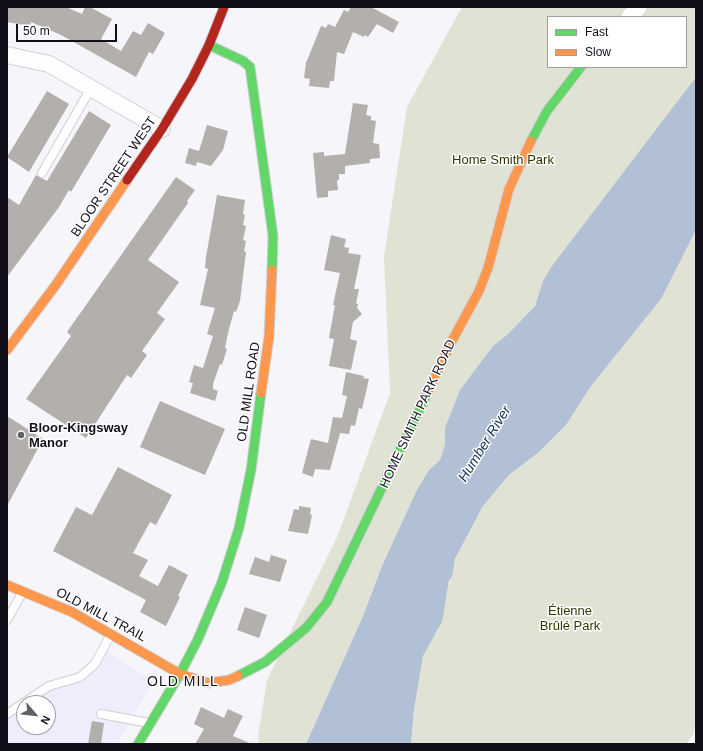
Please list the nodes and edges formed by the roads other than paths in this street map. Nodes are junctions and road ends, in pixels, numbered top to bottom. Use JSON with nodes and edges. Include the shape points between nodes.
{"nodes":[{"id":1,"x":224,"y":7,"type":"edge"},
{"id":2,"x":639,"y":7,"type":"edge"},
{"id":3,"x":630,"y":16,"type":"edge"},
{"id":4,"x":209,"y":45,"type":"junction"},
{"id":5,"x":7,"y":56,"type":"edge"},
{"id":6,"x":580,"y":68,"type":"edge"},
{"id":7,"x":91,"y":88,"type":"junction"},
{"id":8,"x":162,"y":129,"type":"junction"},
{"id":9,"x":42,"y":173,"type":"dead end"},
{"id":10,"x":7,"y":350,"type":"edge"},
{"id":11,"x":7,"y":585,"type":"edge"},
{"id":12,"x":23,"y":591,"type":"junction"},
{"id":13,"x":7,"y":620,"type":"edge"},
{"id":14,"x":111,"y":634,"type":"junction"},
{"id":15,"x":180,"y":674,"type":"junction"},
{"id":16,"x":7,"y":714,"type":"edge"},
{"id":17,"x":101,"y":714,"type":"dead end"},
{"id":18,"x":150,"y":723,"type":"junction"},
{"id":19,"x":138,"y":744,"type":"edge"}],
"edges":[{"from":1,"to":4,"type":"street","name":"BLOOR STREET WEST"},
{"from":2,"to":3,"type":"street"},
{"from":4,"to":8,"type":"street","name":"BLOOR STREET WEST"},
{"from":4,"to":15,"type":"street","name":"OLD MILL ROAD","via":[[250,67],[272,236],[272,284],[264,386],[239,528],[222,582]]},
{"from":5,"to":7,"type":"street","via":[[49,64]]},
{"from":6,"to":15,"type":"street","name":"HOME SMITH PARK ROAD","via":[[547,111],[522,157],[509,189],[488,268],[479,291],[453,339],[327,602],[306,628],[265,662],[245,673],[229,680],[208,683]]},
{"from":7,"to":8,"type":"street"},
{"from":7,"to":9,"type":"lane"},
{"from":8,"to":10,"type":"street","name":"BLOOR STREET WEST","via":[[55,286]]},
{"from":11,"to":12,"type":"street","name":"OLD MILL TRAIL"},
{"from":12,"to":13,"type":"lane"},
{"from":12,"to":14,"type":"street","name":"OLD MILL TRAIL","via":[[72,612]]},
{"from":14,"to":15,"type":"street","name":"OLD MILL TRAIL"},
{"from":14,"to":16,"type":"lane","via":[[95,664],[80,677],[49,686]]},
{"from":15,"to":18,"type":"street","name":"OLD MILL ROAD"},
{"from":17,"to":18,"type":"lane"},
{"from":18,"to":19,"type":"street","name":"OLD MILL ROAD"}]}
